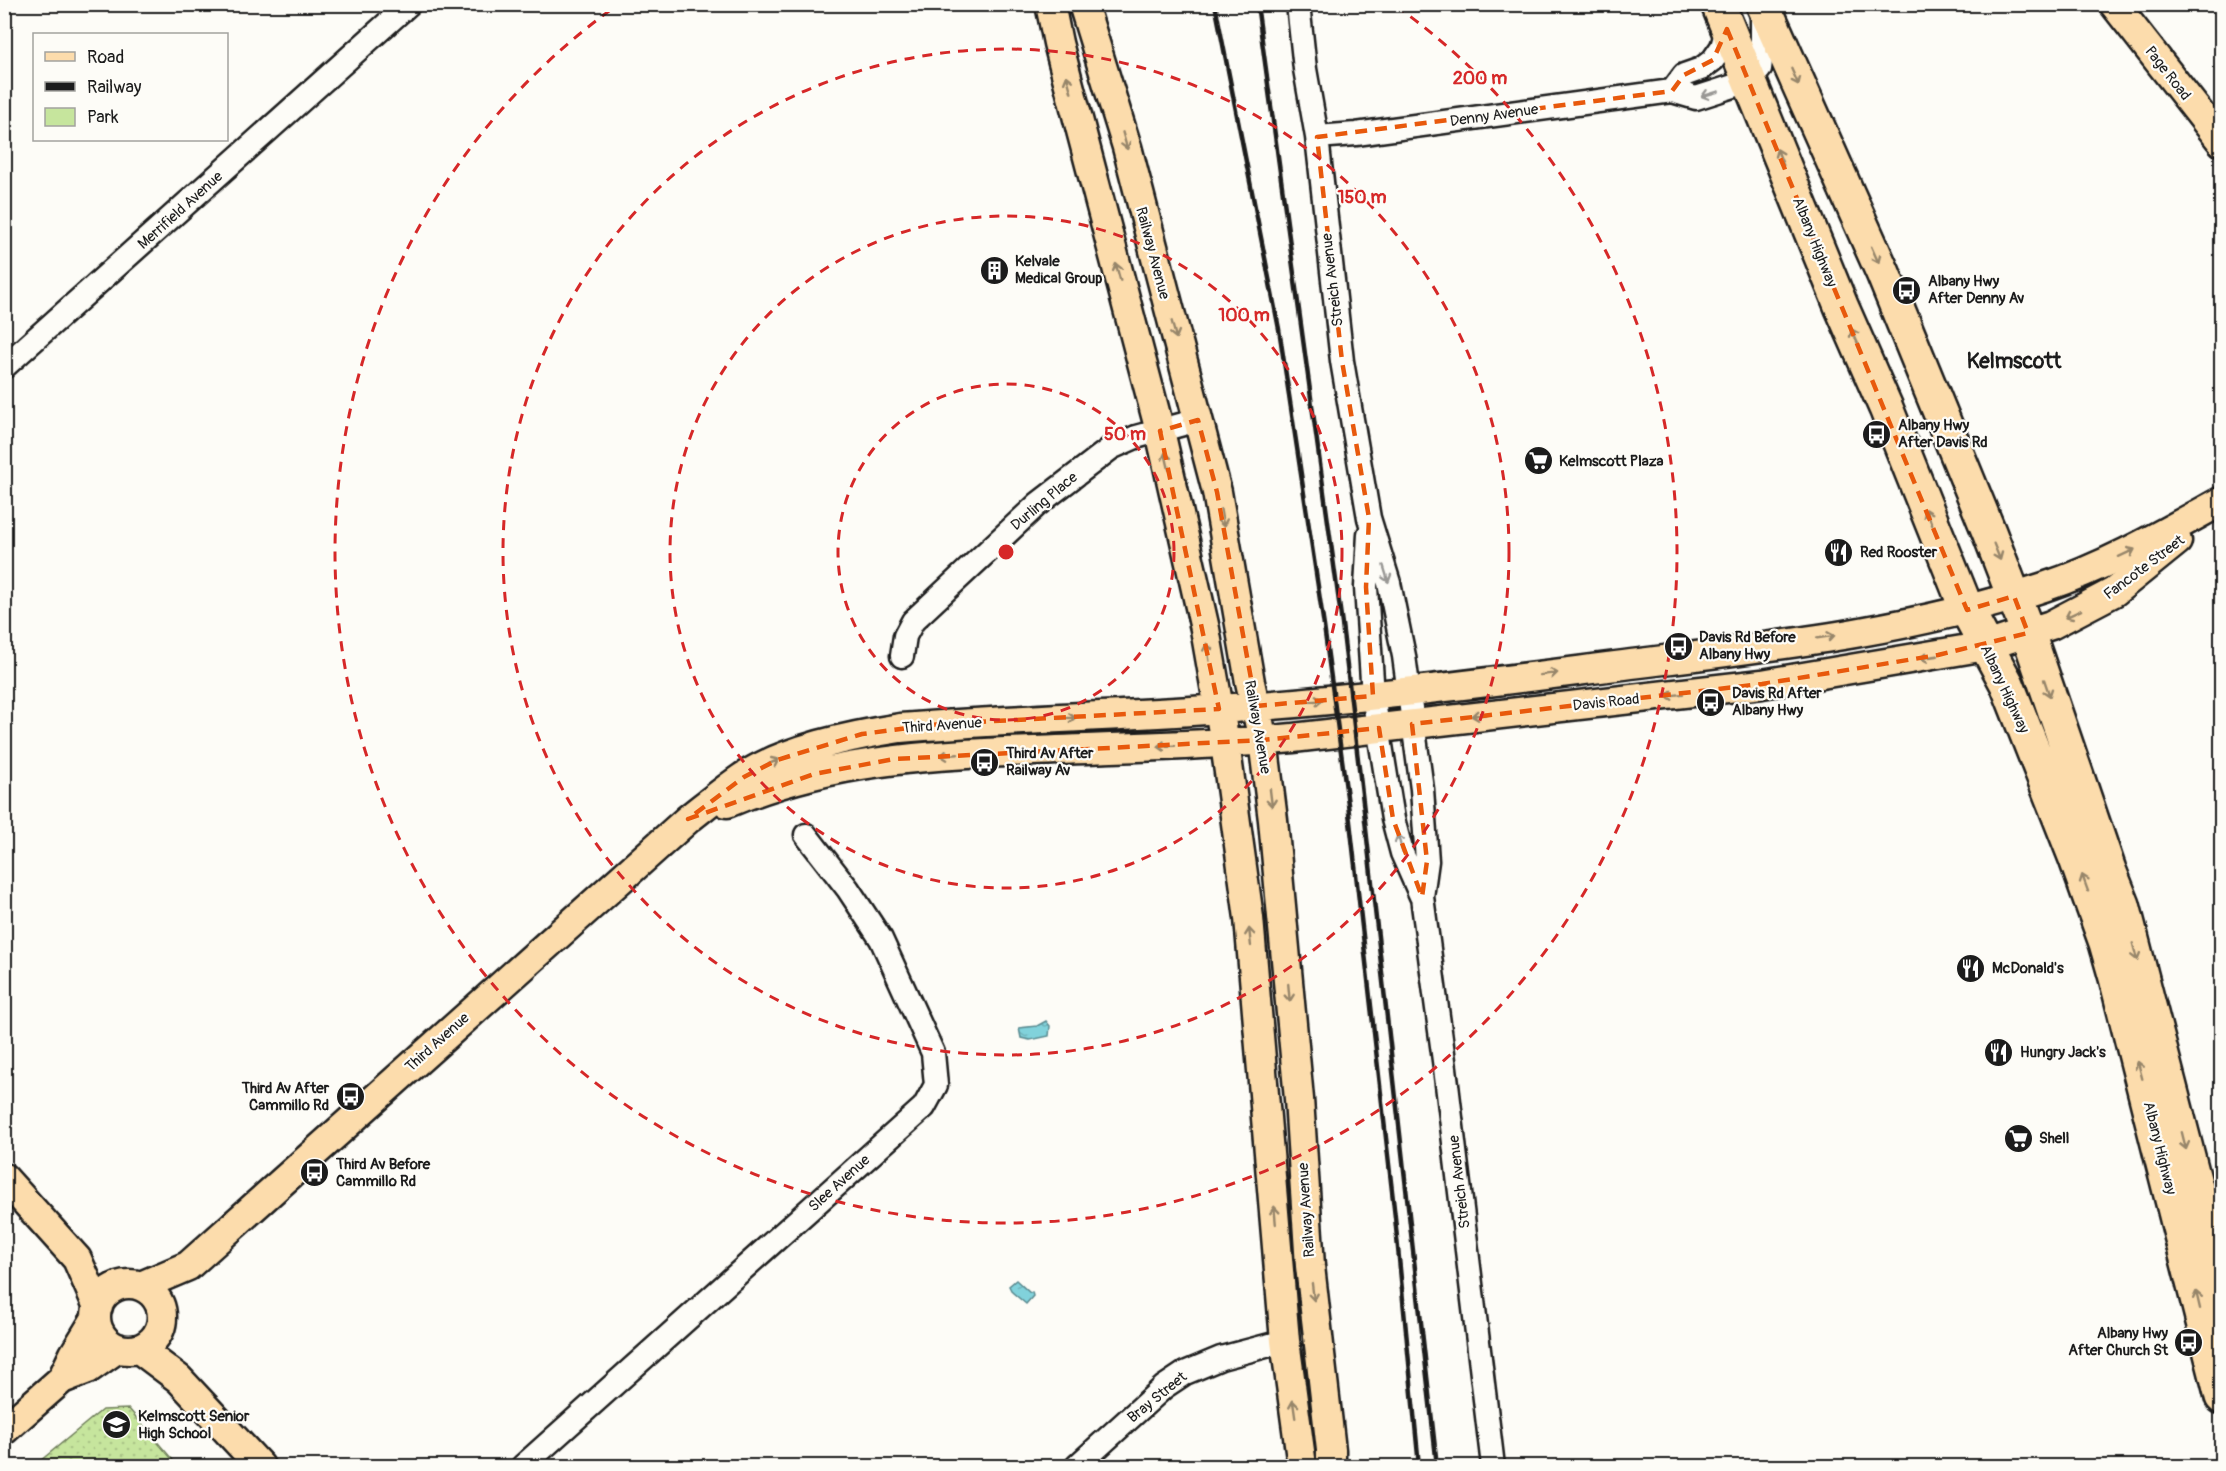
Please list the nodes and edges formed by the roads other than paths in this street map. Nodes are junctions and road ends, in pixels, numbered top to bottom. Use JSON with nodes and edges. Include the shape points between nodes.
{"nodes":[{"id":1,"x":409,"y":4,"type":"edge"},
{"id":2,"x":1050,"y":4,"type":"edge"},
{"id":3,"x":1083,"y":4,"type":"edge"},
{"id":4,"x":1298,"y":4,"type":"edge"},
{"id":5,"x":1762,"y":4,"type":"edge"},
{"id":6,"x":2114,"y":4,"type":"edge"},
{"id":7,"x":1723,"y":16,"type":"edge"},
{"id":8,"x":1749,"y":81,"type":"junction"},
{"id":9,"x":1672,"y":91,"type":"junction"},
{"id":10,"x":1317,"y":137,"type":"junction"},
{"id":11,"x":2222,"y":142,"type":"edge"},
{"id":12,"x":4,"y":367,"type":"edge"},
{"id":13,"x":1198,"y":420,"type":"junction"},
{"id":14,"x":1160,"y":431,"type":"junction"},
{"id":15,"x":2222,"y":501,"type":"edge"},
{"id":16,"x":2222,"y":507,"type":"edge"},
{"id":17,"x":1370,"y":518,"type":"junction"},
{"id":18,"x":2014,"y":596,"type":"junction"},
{"id":19,"x":1967,"y":610,"type":"junction"},
{"id":20,"x":2028,"y":633,"type":"junction"},
{"id":21,"x":1986,"y":646,"type":"junction"},
{"id":22,"x":903,"y":656,"type":"dead end"},
{"id":23,"x":1409,"y":692,"type":"junction"},
{"id":24,"x":1373,"y":696,"type":"junction"},
{"id":25,"x":1256,"y":706,"type":"junction"},
{"id":26,"x":1219,"y":709,"type":"junction"},
{"id":27,"x":1412,"y":724,"type":"junction"},
{"id":28,"x":1379,"y":728,"type":"junction"},
{"id":29,"x":1263,"y":740,"type":"junction"},
{"id":30,"x":1224,"y":743,"type":"junction"},
{"id":31,"x":688,"y":819,"type":"junction"},
{"id":32,"x":806,"y":834,"type":"dead end"},
{"id":33,"x":1422,"y":897,"type":"junction"},
{"id":34,"x":4,"y":1178,"type":"edge"},
{"id":35,"x":77,"y":1259,"type":"junction"},
{"id":36,"x":188,"y":1266,"type":"junction"},
{"id":37,"x":132,"y":1285,"type":"junction"},
{"id":38,"x":2222,"y":1288,"type":"edge"},
{"id":39,"x":97,"y":1313,"type":"junction"},
{"id":40,"x":145,"y":1336,"type":"junction"},
{"id":41,"x":1285,"y":1341,"type":"junction"},
{"id":42,"x":62,"y":1379,"type":"junction"},
{"id":43,"x":2222,"y":1397,"type":"edge"},
{"id":44,"x":4,"y":1430,"type":"edge"},
{"id":45,"x":260,"y":1467,"type":"edge"},
{"id":46,"x":523,"y":1467,"type":"edge"},
{"id":47,"x":1077,"y":1467,"type":"edge"},
{"id":48,"x":1302,"y":1467,"type":"edge"},
{"id":49,"x":1331,"y":1467,"type":"edge"},
{"id":50,"x":1493,"y":1467,"type":"edge"}],
"edges":[{"from":1,"to":12,"type":"street","name":"Merrifield Avenue"},
{"from":14,"to":2,"type":"main road","name":"Railway Avenue","one_way":true},
{"from":3,"to":13,"type":"main road","name":"Railway Avenue","one_way":true,"via":[[1127,147]]},
{"from":4,"to":10,"type":"street","name":"Streich Avenue"},
{"from":5,"to":8,"type":"street","via":[[1760,69]]},
{"from":5,"to":18,"type":"highway","name":"Albany Highway","one_way":true,"via":[[1883,273]]},
{"from":6,"to":11,"type":"main road","name":"Page Road"},
{"from":7,"to":8,"type":"highway","name":"Albany Highway"},
{"from":7,"to":9,"type":"street","via":[[1722,47],[1701,69],[1684,75]]},
{"from":8,"to":9,"type":"street","name":"Denny Avenue","one_way":true,"via":[[1696,98]]},
{"from":19,"to":8,"type":"highway","name":"Albany Highway","one_way":true},
{"from":9,"to":10,"type":"street","name":"Denny Avenue"},
{"from":10,"to":17,"type":"street","name":"Streich Avenue","via":[[1342,361]]},
{"from":13,"to":14,"type":"street","name":"Durling Place"},
{"from":13,"to":25,"type":"main road","name":"Railway Avenue","one_way":true,"via":[[1217,492]]},
{"from":14,"to":22,"type":"street","name":"Durling Place","via":[[1111,448],[1038,504],[913,621],[905,636]]},
{"from":26,"to":14,"type":"main road","name":"Railway Avenue","one_way":true},
{"from":18,"to":15,"type":"main road","name":"Fancote Street","one_way":true,"via":[[2130,552]]},
{"from":16,"to":20,"type":"main road","name":"Fancote Street","one_way":true,"via":[[2114,592]]},
{"from":17,"to":23,"type":"street","name":"Streich Avenue","one_way":true,"via":[[1389,584]]},
{"from":17,"to":24,"type":"street","name":"Streich Avenue","via":[[1366,587]]},
{"from":18,"to":19,"type":"main road","name":"Fancote Street"},
{"from":18,"to":20,"type":"highway","name":"Albany Highway"},
{"from":19,"to":21,"type":"highway","name":"Albany Highway"},
{"from":23,"to":19,"type":"main road","one_way":true,"via":[[1758,648],[1913,623]]},
{"from":20,"to":21,"type":"main road","name":"Fancote Street"},
{"from":20,"to":38,"type":"highway","name":"Albany Highway","one_way":true,"via":[[2123,905]]},
{"from":21,"to":27,"type":"main road","name":"Davis Road","one_way":true,"via":[[1762,684]]},
{"from":43,"to":21,"type":"highway","name":"Albany Highway","one_way":true,"via":[[2106,943],[2007,684]]},
{"from":23,"to":24,"type":"main road"},
{"from":23,"to":27,"type":"street","name":"Streich Avenue"},
{"from":25,"to":24,"type":"main road","one_way":true},
{"from":24,"to":28,"type":"street","name":"Streich Avenue"},
{"from":25,"to":26,"type":"main road"},
{"from":25,"to":29,"type":"main road","name":"Railway Avenue"},
{"from":26,"to":30,"type":"main road","name":"Railway Avenue"},
{"from":31,"to":26,"type":"main road","name":"Third Avenue","one_way":true,"via":[[744,777],[777,760],[862,734],[940,724]]},
{"from":27,"to":28,"type":"main road","name":"Davis Road"},
{"from":27,"to":33,"type":"street","name":"Streich Avenue","via":[[1427,861]]},
{"from":28,"to":29,"type":"main road","name":"Davis Road"},
{"from":33,"to":28,"type":"street","name":"Streich Avenue","one_way":true,"via":[[1402,853],[1393,819]]},
{"from":29,"to":30,"type":"main road","name":"Davis Road"},
{"from":29,"to":49,"type":"main road","name":"Railway Avenue","one_way":true,"via":[[1275,832],[1310,1266]]},
{"from":30,"to":31,"type":"main road","name":"Third Avenue","one_way":true,"via":[[967,753],[857,764],[746,795]]},
{"from":41,"to":30,"type":"main road","name":"Railway Avenue","one_way":true,"via":[[1249,918]]},
{"from":31,"to":36,"type":"main road","name":"Third Avenue"},
{"from":32,"to":46,"type":"street","name":"Slee Avenue","via":[[881,939],[933,1053],[936,1085],[924,1107]]},
{"from":33,"to":50,"type":"street","name":"Streich Avenue"},
{"from":34,"to":35,"type":"main road"},
{"from":35,"to":37,"type":"main road"},
{"from":35,"to":39,"type":"main road"},
{"from":36,"to":37,"type":"main road","name":"Third Avenue"},
{"from":36,"to":40,"type":"main road","name":"Third Avenue"},
{"from":37,"to":39,"type":"main road","via":[[108,1292]]},
{"from":37,"to":40,"type":"main road","via":[[156,1297]]},
{"from":39,"to":40,"type":"main road","via":[[103,1338]]},
{"from":39,"to":42,"type":"main road","name":"Third Avenue"},
{"from":40,"to":42,"type":"main road","name":"Third Avenue","via":[[88,1369]]},
{"from":40,"to":45,"type":"main road"},
{"from":41,"to":47,"type":"street","name":"Bray Street","via":[[1221,1358],[1185,1373],[1164,1387]]},
{"from":48,"to":41,"type":"main road","name":"Railway Avenue","one_way":true},
{"from":42,"to":44,"type":"main road","name":"Third Avenue"}]}
